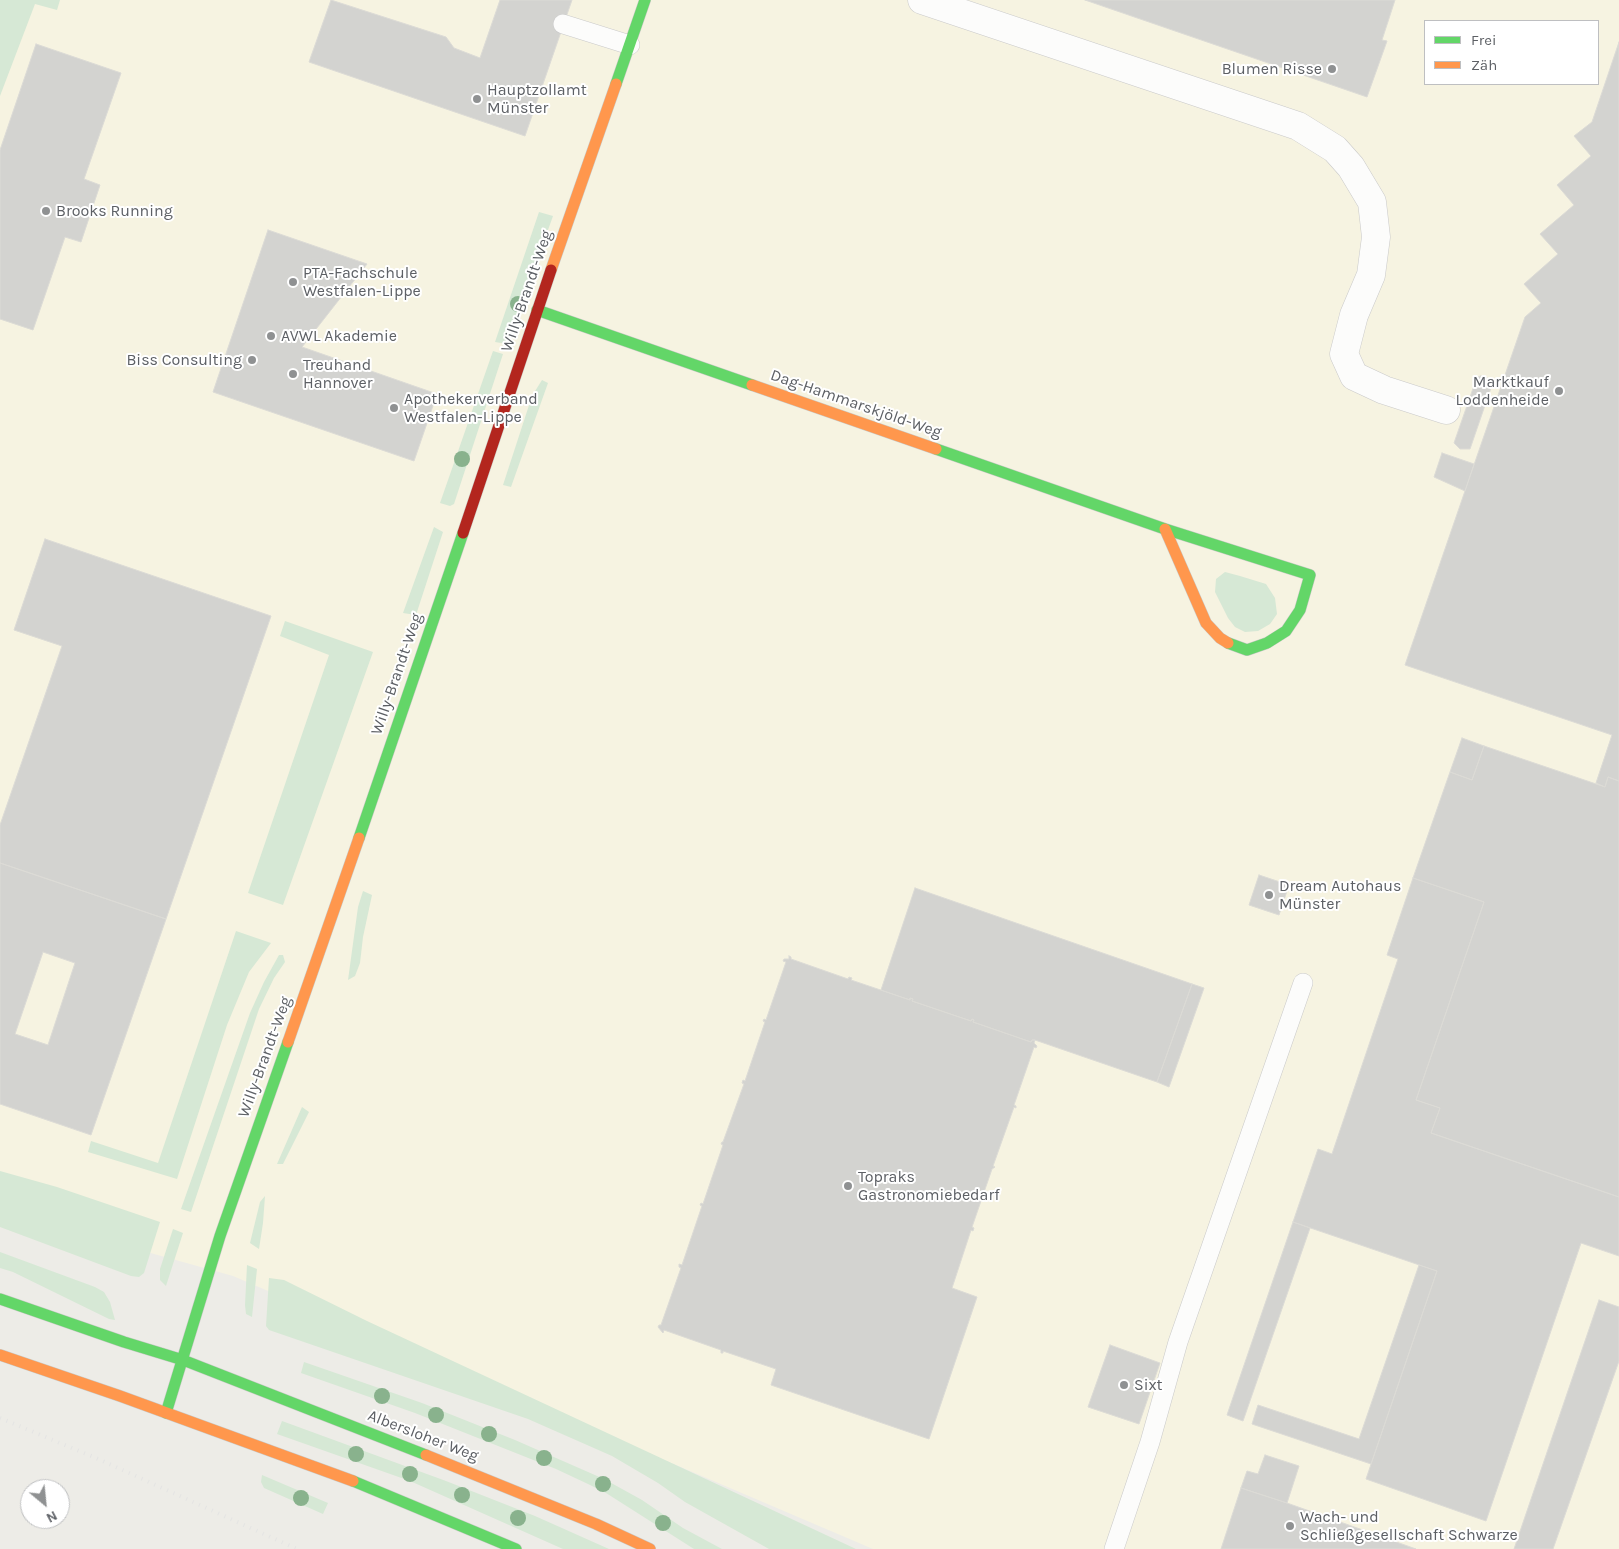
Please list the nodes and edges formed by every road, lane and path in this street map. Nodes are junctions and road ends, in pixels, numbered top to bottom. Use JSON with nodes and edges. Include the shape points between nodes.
{"nodes":[{"id":1,"x":645,"y":0,"type":"edge"},
{"id":2,"x":922,"y":0,"type":"edge"},
{"id":3,"x":564,"y":24,"type":"dead end"},
{"id":4,"x":630,"y":45,"type":"junction"},
{"id":5,"x":537,"y":310,"type":"junction"},
{"id":6,"x":1446,"y":410,"type":"dead end"},
{"id":7,"x":1165,"y":529,"type":"junction"},
{"id":8,"x":1302,"y":983,"type":"dead end"},
{"id":9,"x":0,"y":1299,"type":"edge"},
{"id":10,"x":0,"y":1355,"type":"edge"},
{"id":11,"x":183,"y":1360,"type":"junction"},
{"id":12,"x":166,"y":1413,"type":"junction"},
{"id":13,"x":516,"y":1549,"type":"edge"},
{"id":14,"x":650,"y":1549,"type":"edge"},
{"id":15,"x":1114,"y":1549,"type":"edge"}],
"edges":[{"from":1,"to":4,"type":"street","name":"Willy-Brandt-Weg"},
{"from":2,"to":6,"type":"street","via":[[1298,126],[1335,148],[1372,202],[1376,237],[1371,275],[1354,315],[1344,354],[1354,376],[1384,390]]},
{"from":3,"to":4,"type":"lane"},
{"from":4,"to":5,"type":"street","name":"Willy-Brandt-Weg"},
{"from":5,"to":7,"type":"street","name":"Dag-Hammarskjöld-Weg"},
{"from":5,"to":11,"type":"street","name":"Willy-Brandt-Weg","via":[[310,982],[220,1236]]},
{"from":7,"to":7,"type":"street","name":"Dag-Hammarskjöld-Weg","via":[[1310,575],[1300,610],[1286,631],[1247,650],[1220,638],[1206,622]]},
{"from":8,"to":15,"type":"lane","via":[[1178,1342],[1150,1442]]},
{"from":9,"to":11,"type":"street","name":"Albersloher Weg"},
{"from":10,"to":12,"type":"street"},
{"from":11,"to":12,"type":"street"},
{"from":11,"to":14,"type":"street","name":"Albersloher Weg","via":[[503,1485]]},
{"from":12,"to":13,"type":"street","via":[[340,1476]]}]}
